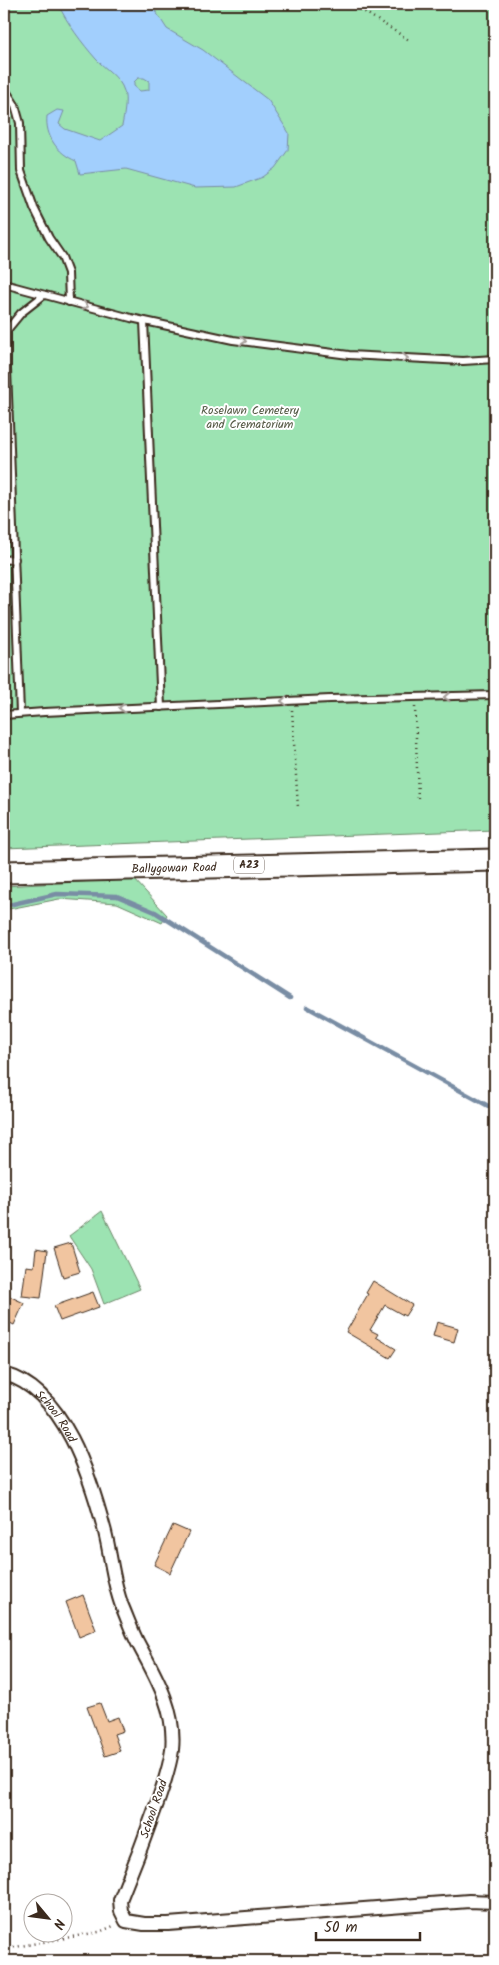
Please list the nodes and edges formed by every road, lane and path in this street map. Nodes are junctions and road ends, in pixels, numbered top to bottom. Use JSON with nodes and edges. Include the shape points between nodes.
{"nodes":[{"id":1,"x":352,"y":4,"type":"edge"},
{"id":2,"x":409,"y":40,"type":"dead end"},
{"id":3,"x":4,"y":88,"type":"edge"},
{"id":4,"x":4,"y":284,"type":"edge"},
{"id":5,"x":44,"y":295,"type":"junction"},
{"id":6,"x":69,"y":302,"type":"junction"},
{"id":7,"x":144,"y":321,"type":"junction"},
{"id":8,"x":495,"y":358,"type":"edge"},
{"id":9,"x":14,"y":559,"type":"junction"},
{"id":10,"x":4,"y":560,"type":"edge"},
{"id":11,"x":495,"y":695,"type":"edge"},
{"id":12,"x":414,"y":698,"type":"junction"},
{"id":13,"x":292,"y":701,"type":"junction"},
{"id":14,"x":162,"y":706,"type":"junction"},
{"id":15,"x":20,"y":713,"type":"junction"},
{"id":16,"x":4,"y":715,"type":"edge"},
{"id":17,"x":418,"y":800,"type":"dead end"},
{"id":18,"x":298,"y":808,"type":"dead end"},
{"id":19,"x":495,"y":860,"type":"edge"},
{"id":20,"x":4,"y":872,"type":"edge"},
{"id":21,"x":4,"y":1374,"type":"edge"},
{"id":22,"x":495,"y":1902,"type":"edge"},
{"id":23,"x":126,"y":1920,"type":"junction"},
{"id":24,"x":4,"y":1949,"type":"edge"}],
"edges":[{"from":1,"to":2,"type":"path"},
{"from":3,"to":6,"type":"lane","via":[[15,105],[20,123],[21,171],[34,208],[68,273]]},
{"from":4,"to":5,"type":"lane"},
{"from":5,"to":6,"type":"lane"},
{"from":5,"to":9,"type":"lane","via":[[21,313],[7,330]]},
{"from":6,"to":7,"type":"lane","one_way":true},
{"from":7,"to":8,"type":"lane","one_way":true,"via":[[233,340],[349,355],[463,361]]},
{"from":7,"to":14,"type":"lane"},
{"from":9,"to":10,"type":"lane"},
{"from":9,"to":15,"type":"lane"},
{"from":11,"to":12,"type":"lane","one_way":true},
{"from":12,"to":13,"type":"lane"},
{"from":12,"to":17,"type":"path"},
{"from":13,"to":14,"type":"lane","one_way":true},
{"from":13,"to":18,"type":"path"},
{"from":14,"to":15,"type":"lane","one_way":true},
{"from":15,"to":16,"type":"lane"},
{"from":19,"to":20,"type":"main road","name":"Ballygowan Road","number":"A23"},
{"from":21,"to":23,"type":"street","name":"School Road","via":[[38,1391],[78,1448],[105,1531],[121,1604],[165,1696],[172,1721],[172,1750],[165,1780],[120,1900]]},
{"from":22,"to":23,"type":"street","via":[[168,1924]]},
{"from":23,"to":24,"type":"path","via":[[99,1932]]}]}
